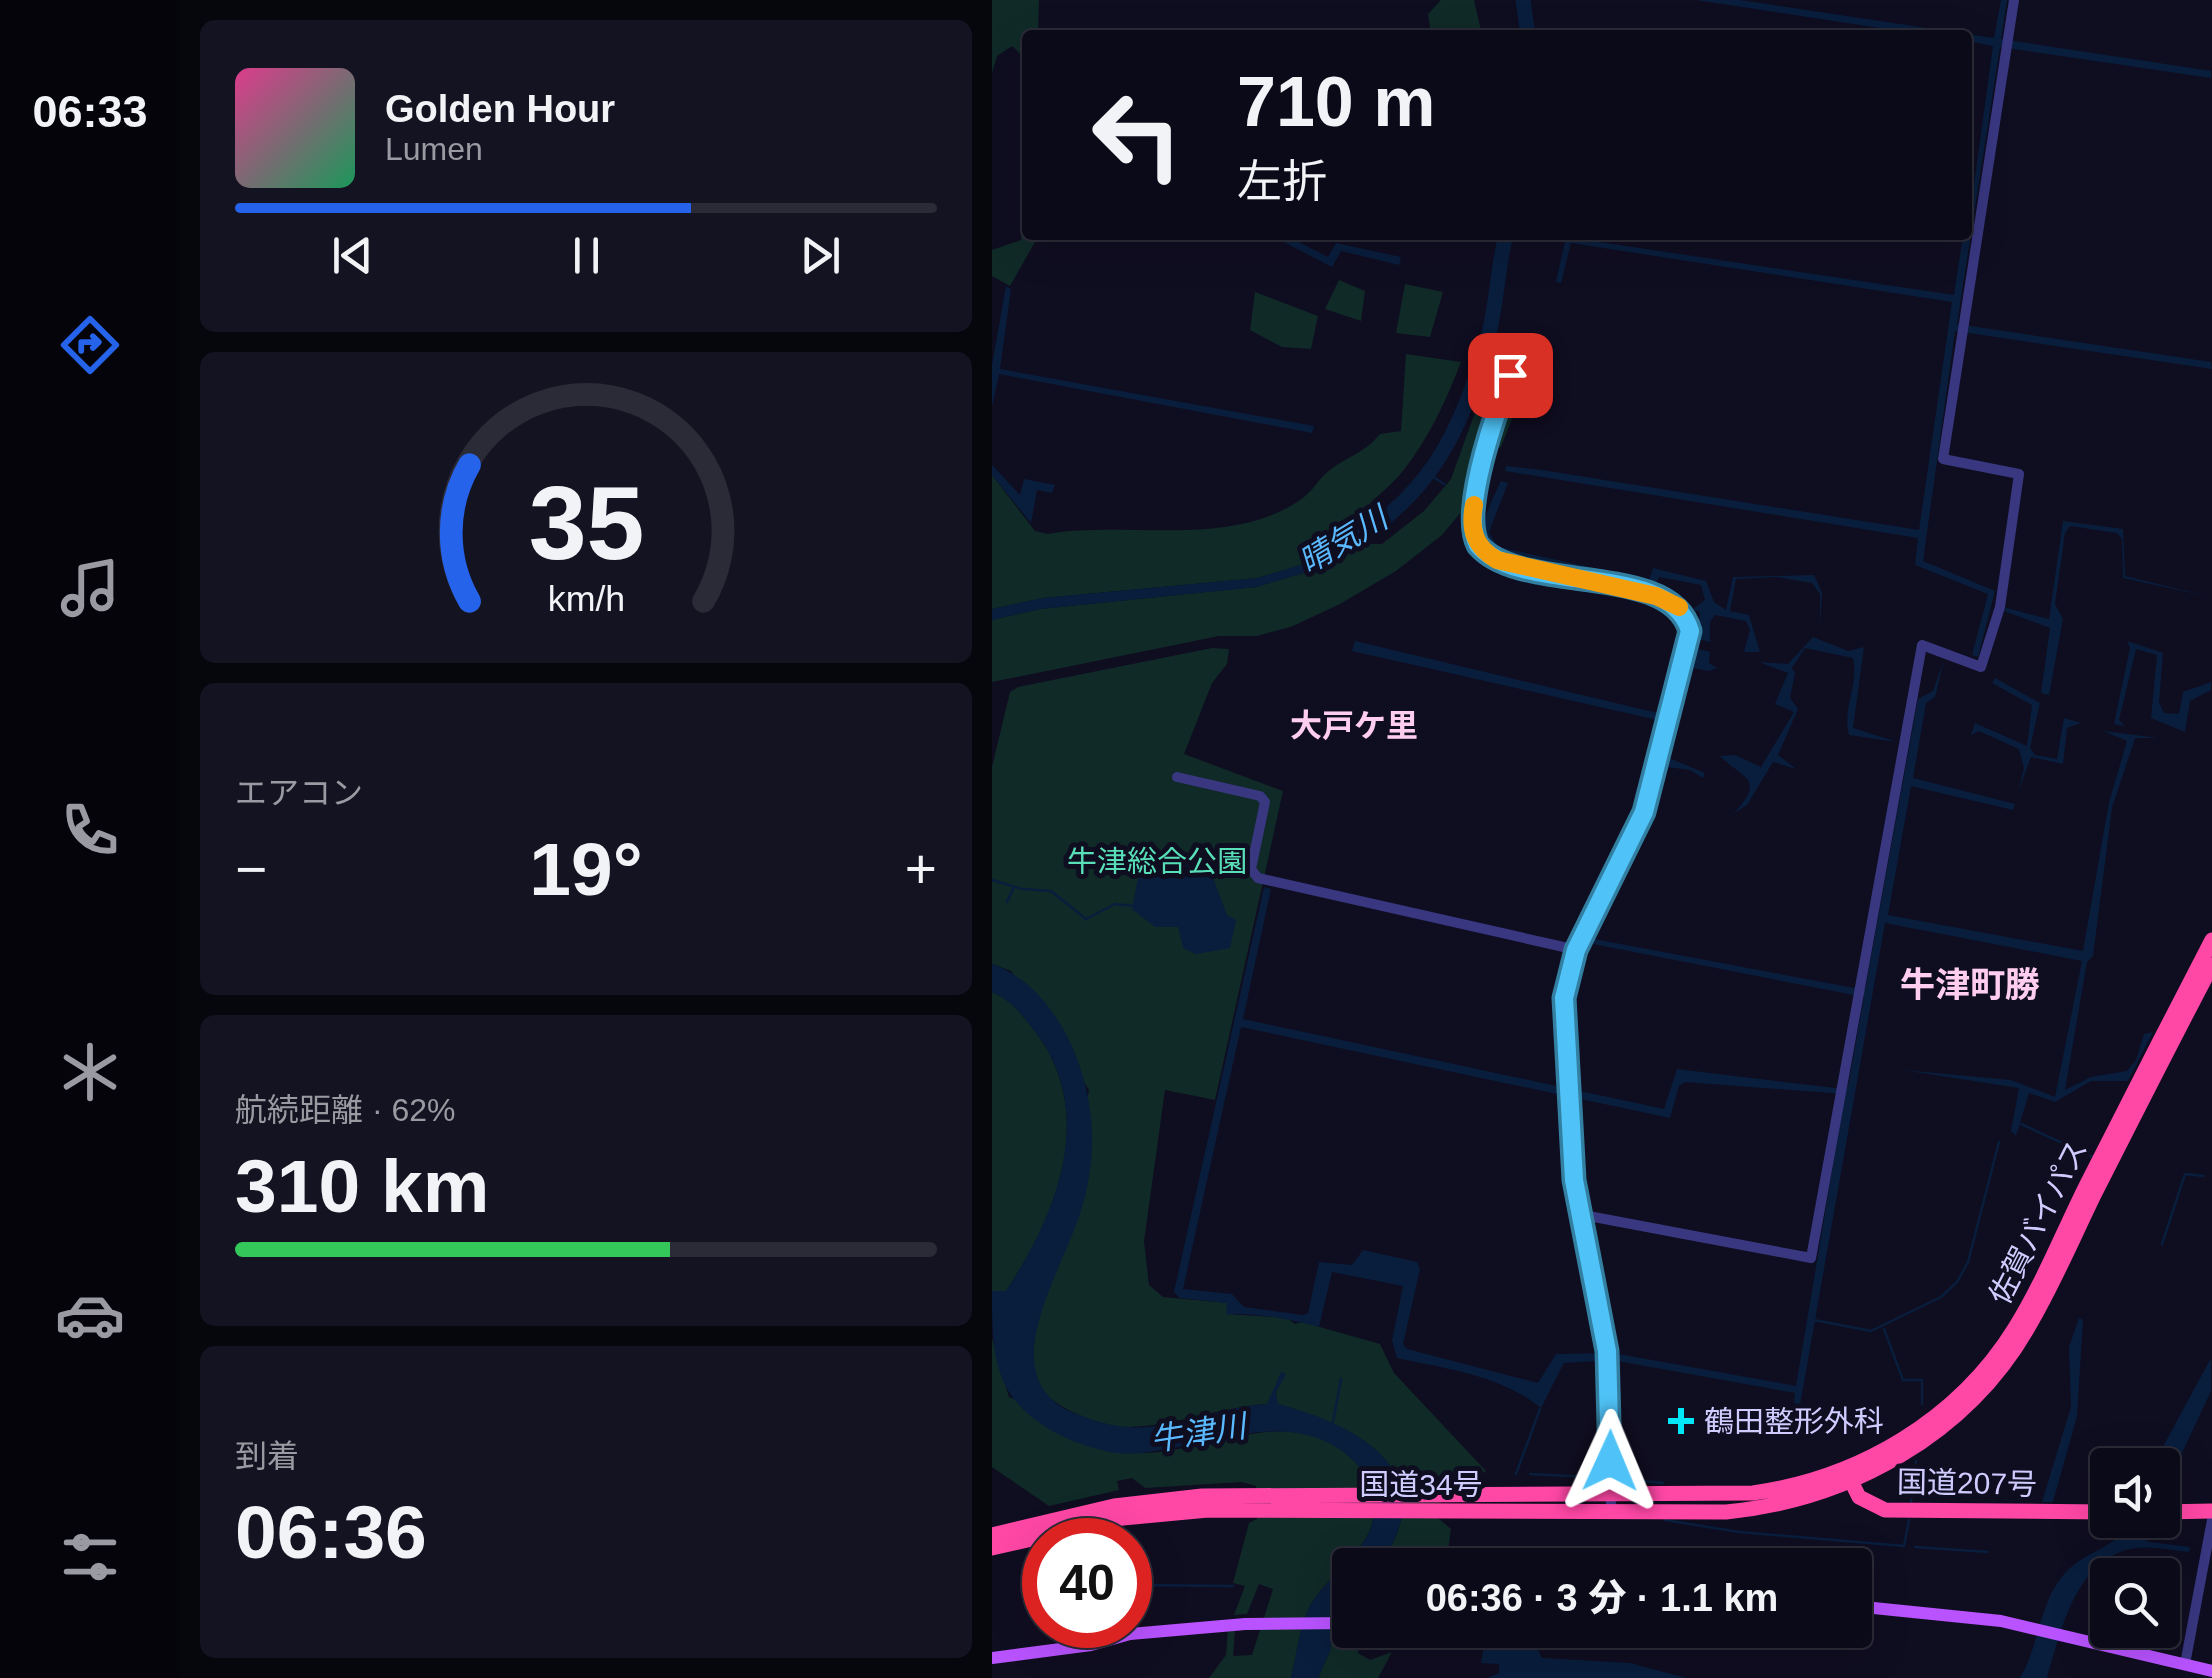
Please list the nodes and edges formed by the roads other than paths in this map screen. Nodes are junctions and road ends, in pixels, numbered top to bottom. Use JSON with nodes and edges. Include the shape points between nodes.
{"nodes":[{"id":1,"x":2014,"y":0,"type":"edge"},
{"id":2,"x":1514,"y":362,"type":"dead end"},
{"id":3,"x":1177,"y":777,"type":"dead end"},
{"id":4,"x":2212,"y":940,"type":"edge"},
{"id":5,"x":1576,"y":950,"type":"junction"},
{"id":6,"x":2212,"y":965,"type":"edge"},
{"id":7,"x":1578,"y":1214,"type":"junction"},
{"id":8,"x":1848,"y":1476,"type":"junction"},
{"id":9,"x":1610,"y":1494,"type":"junction"},
{"id":10,"x":1254,"y":1502,"type":"junction"},
{"id":11,"x":1447,"y":1503,"type":"junction"},
{"id":12,"x":2212,"y":1511,"type":"edge"},
{"id":13,"x":1611,"y":1512,"type":"junction"},
{"id":14,"x":2090,"y":1512,"type":"edge"},
{"id":15,"x":2180,"y":1512,"type":"edge"},
{"id":16,"x":2212,"y":1520,"type":"edge"},
{"id":17,"x":992,"y":1535,"type":"edge"},
{"id":18,"x":992,"y":1548,"type":"edge"},
{"id":19,"x":1872,"y":1608,"type":"edge"},
{"id":20,"x":1332,"y":1624,"type":"edge"},
{"id":21,"x":992,"y":1658,"type":"edge"},
{"id":22,"x":2185,"y":1664,"type":"junction"},
{"id":23,"x":2212,"y":1671,"type":"edge"}],
"edges":[{"from":1,"to":7,"type":"street","via":[[1943,459],[2019,476],[2000,607],[1981,667],[1922,644],[1812,1258]]},
{"from":2,"to":5,"type":"street","via":[[1472,518],[1478,545],[1509,564],[1667,599],[1690,631],[1644,812]]},
{"from":3,"to":5,"type":"street","via":[[1265,802],[1251,869],[1258,878]]},
{"from":4,"to":8,"type":"highway","name":"佐賀バイパス","via":[[2000,1350],[1960,1397]]},
{"from":5,"to":7,"type":"street","via":[[1564,998]]},
{"from":6,"to":8,"type":"highway","name":"佐賀バイパス","via":[[2016,1348],[1958,1413],[1913,1448]]},
{"from":7,"to":9,"type":"street","via":[[1607,1351]]},
{"from":8,"to":9,"type":"highway","name":"国道34号","via":[[1753,1494]]},
{"from":8,"to":13,"type":"highway","name":"国道34号","via":[[1761,1508]]},
{"from":8,"to":14,"type":"highway","name":"国道207号","via":[[1859,1496],[1885,1510]]},
{"from":9,"to":11,"type":"highway","name":"国道34号"},
{"from":9,"to":13,"type":"street"},
{"from":10,"to":11,"type":"highway","name":"国道34号"},
{"from":10,"to":17,"type":"highway","name":"国道34号","via":[[1135,1503]]},
{"from":10,"to":18,"type":"highway","name":"国道34号","via":[[1136,1516]]},
{"from":11,"to":13,"type":"highway","name":"国道34号"},
{"from":12,"to":15,"type":"highway"},
{"from":16,"to":22,"type":"street"},
{"from":19,"to":22,"type":"main road","via":[[2029,1627]]},
{"from":20,"to":21,"type":"main road","via":[[1130,1634]]},
{"from":22,"to":23,"type":"main road"}]}
